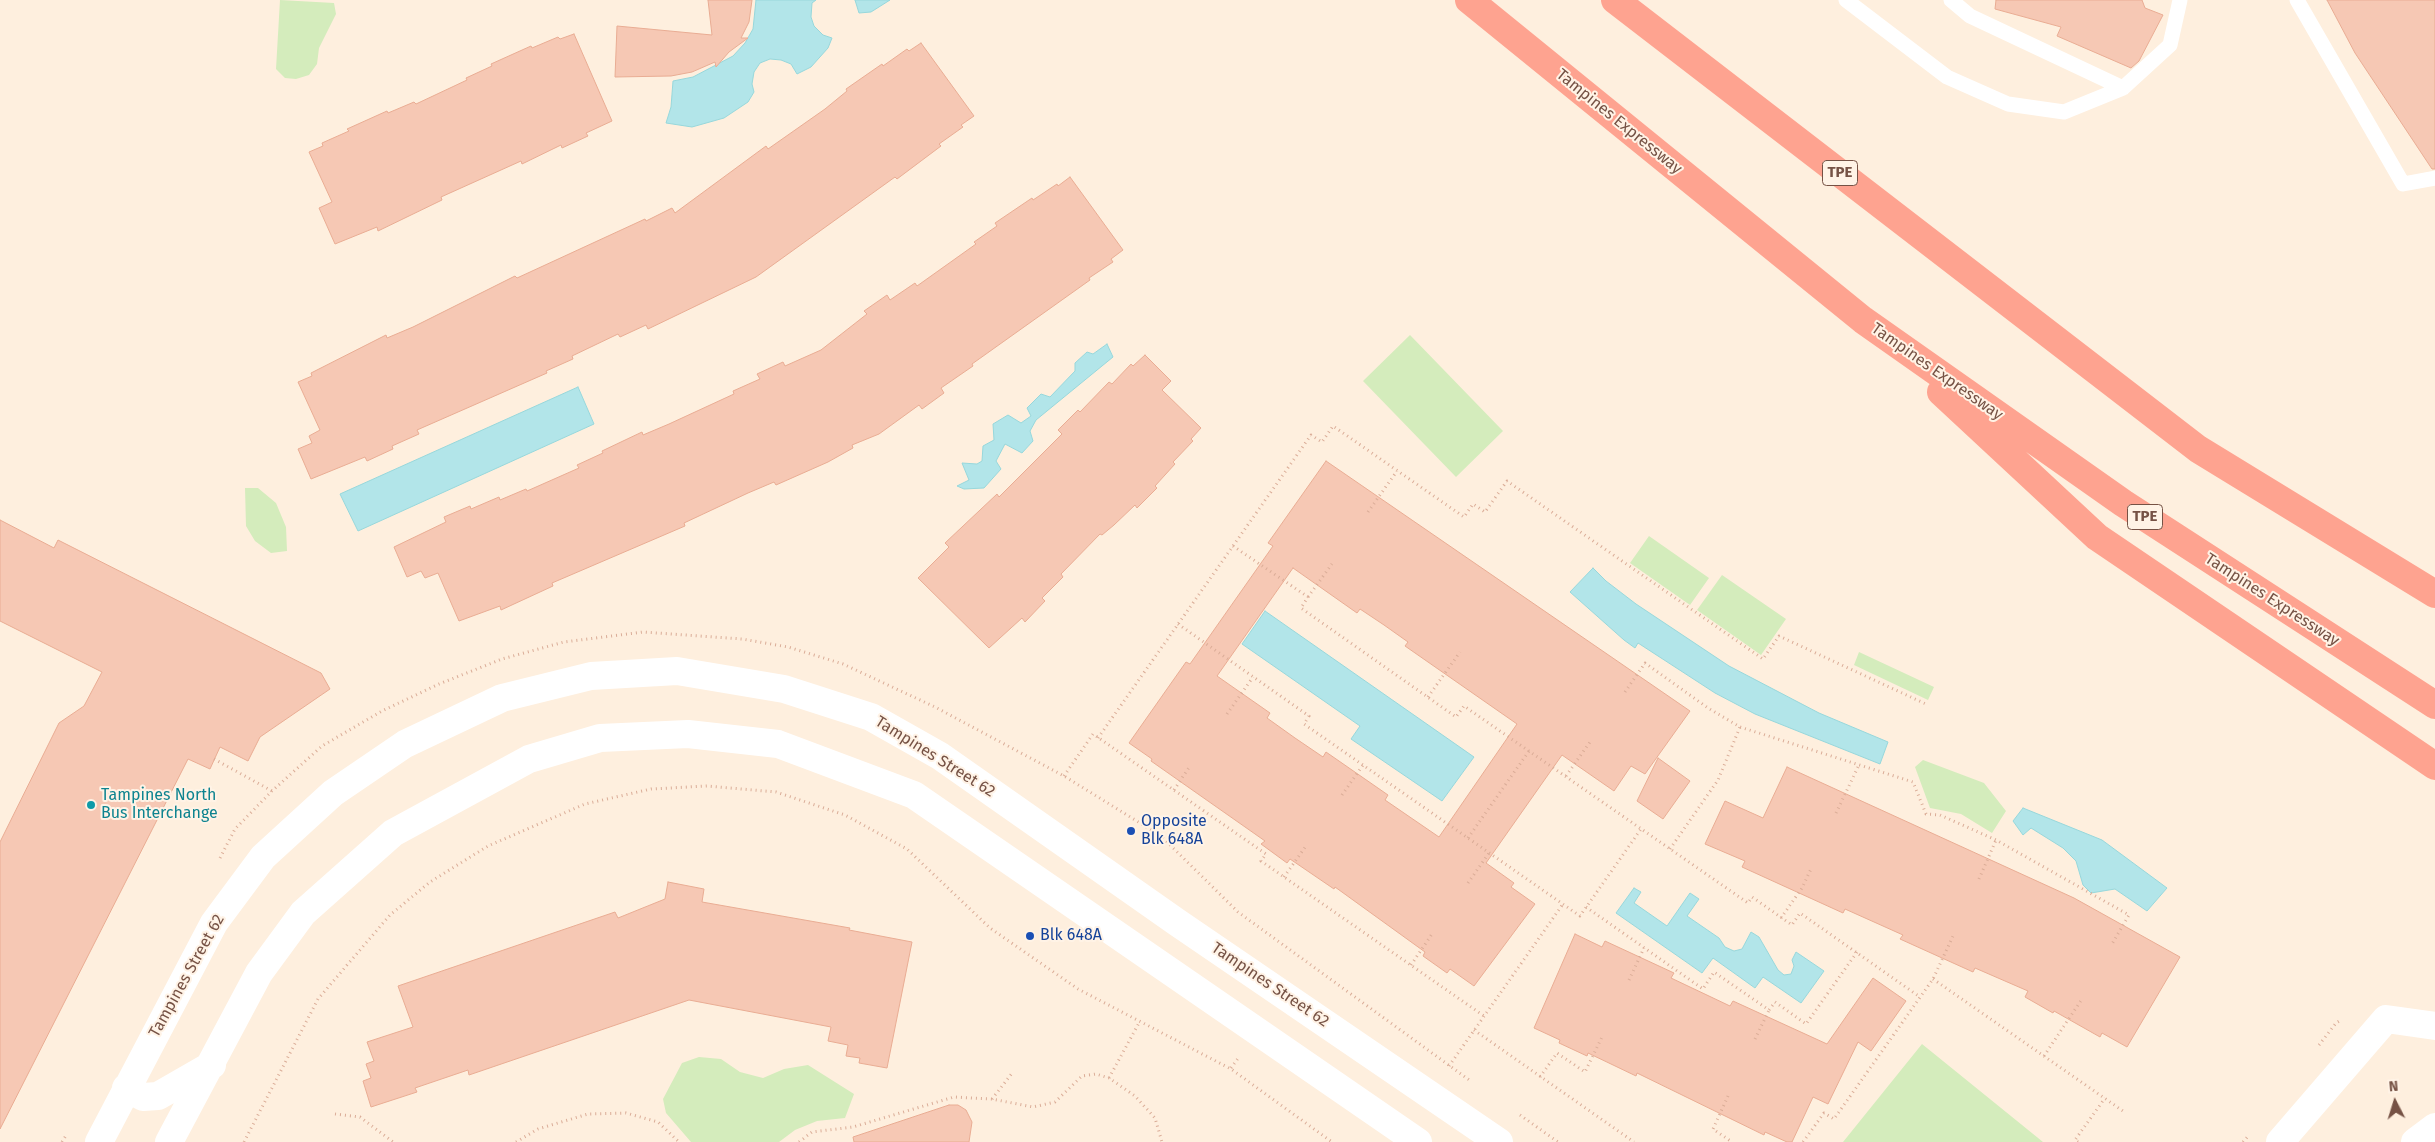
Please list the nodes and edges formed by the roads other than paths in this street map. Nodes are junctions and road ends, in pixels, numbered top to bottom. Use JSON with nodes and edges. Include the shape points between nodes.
{"nodes":[{"id":1,"x":1469,"y":0,"type":"edge"},
{"id":2,"x":1615,"y":0,"type":"edge"},
{"id":3,"x":1846,"y":0,"type":"edge"},
{"id":4,"x":1951,"y":0,"type":"edge"},
{"id":5,"x":2180,"y":0,"type":"edge"},
{"id":6,"x":2297,"y":0,"type":"edge"},
{"id":7,"x":2124,"y":88,"type":"junction"},
{"id":8,"x":2435,"y":178,"type":"edge"},
{"id":9,"x":1863,"y":320,"type":"junction"},
{"id":10,"x":2435,"y":594,"type":"edge"},
{"id":11,"x":2435,"y":705,"type":"edge"},
{"id":12,"x":2435,"y":766,"type":"edge"},
{"id":13,"x":2435,"y":1026,"type":"edge"},
{"id":14,"x":212,"y":1064,"type":"junction"},
{"id":15,"x":126,"y":1088,"type":"junction"},
{"id":16,"x":2435,"y":1128,"type":"edge"},
{"id":17,"x":99,"y":1142,"type":"edge"},
{"id":18,"x":169,"y":1142,"type":"edge"},
{"id":19,"x":1418,"y":1142,"type":"edge"},
{"id":20,"x":1499,"y":1142,"type":"edge"},
{"id":21,"x":2280,"y":1142,"type":"edge"},
{"id":22,"x":2414,"y":1142,"type":"edge"}],
"edges":[{"from":1,"to":9,"type":"highway","name":"Tampines Expressway","number":"TPE"},
{"from":2,"to":10,"type":"highway","number":"TPE","via":[[2198,449]]},
{"from":3,"to":7,"type":"lane","via":[[1947,77],[2008,104],[2064,112]]},
{"from":4,"to":7,"type":"lane","via":[[1970,16]]},
{"from":5,"to":7,"type":"lane","via":[[2170,45]]},
{"from":6,"to":8,"type":"lane","via":[[2403,184]]},
{"from":9,"to":11,"type":"highway","name":"Tampines Expressway","number":"TPE","via":[[2123,503]]},
{"from":9,"to":12,"type":"highway","via":[[2097,537]]},
{"from":13,"to":21,"type":"street","via":[[2386,1019]]},
{"from":14,"to":15,"type":"street","via":[[158,1096],[143,1097]]},
{"from":14,"to":18,"type":"street"},
{"from":14,"to":19,"type":"street","via":[[259,973],[303,913],[393,833],[529,759],[600,738],[688,734],[778,744],[914,795]]},
{"from":15,"to":17,"type":"street","name":"Tampines Street 62"},
{"from":15,"to":20,"type":"street","name":"Tampines Street 62","via":[[214,923],[263,857],[333,792],[404,744],[502,698],[592,676],[677,672],[784,689],[871,717],[940,756]]},
{"from":16,"to":22,"type":"street"}]}
